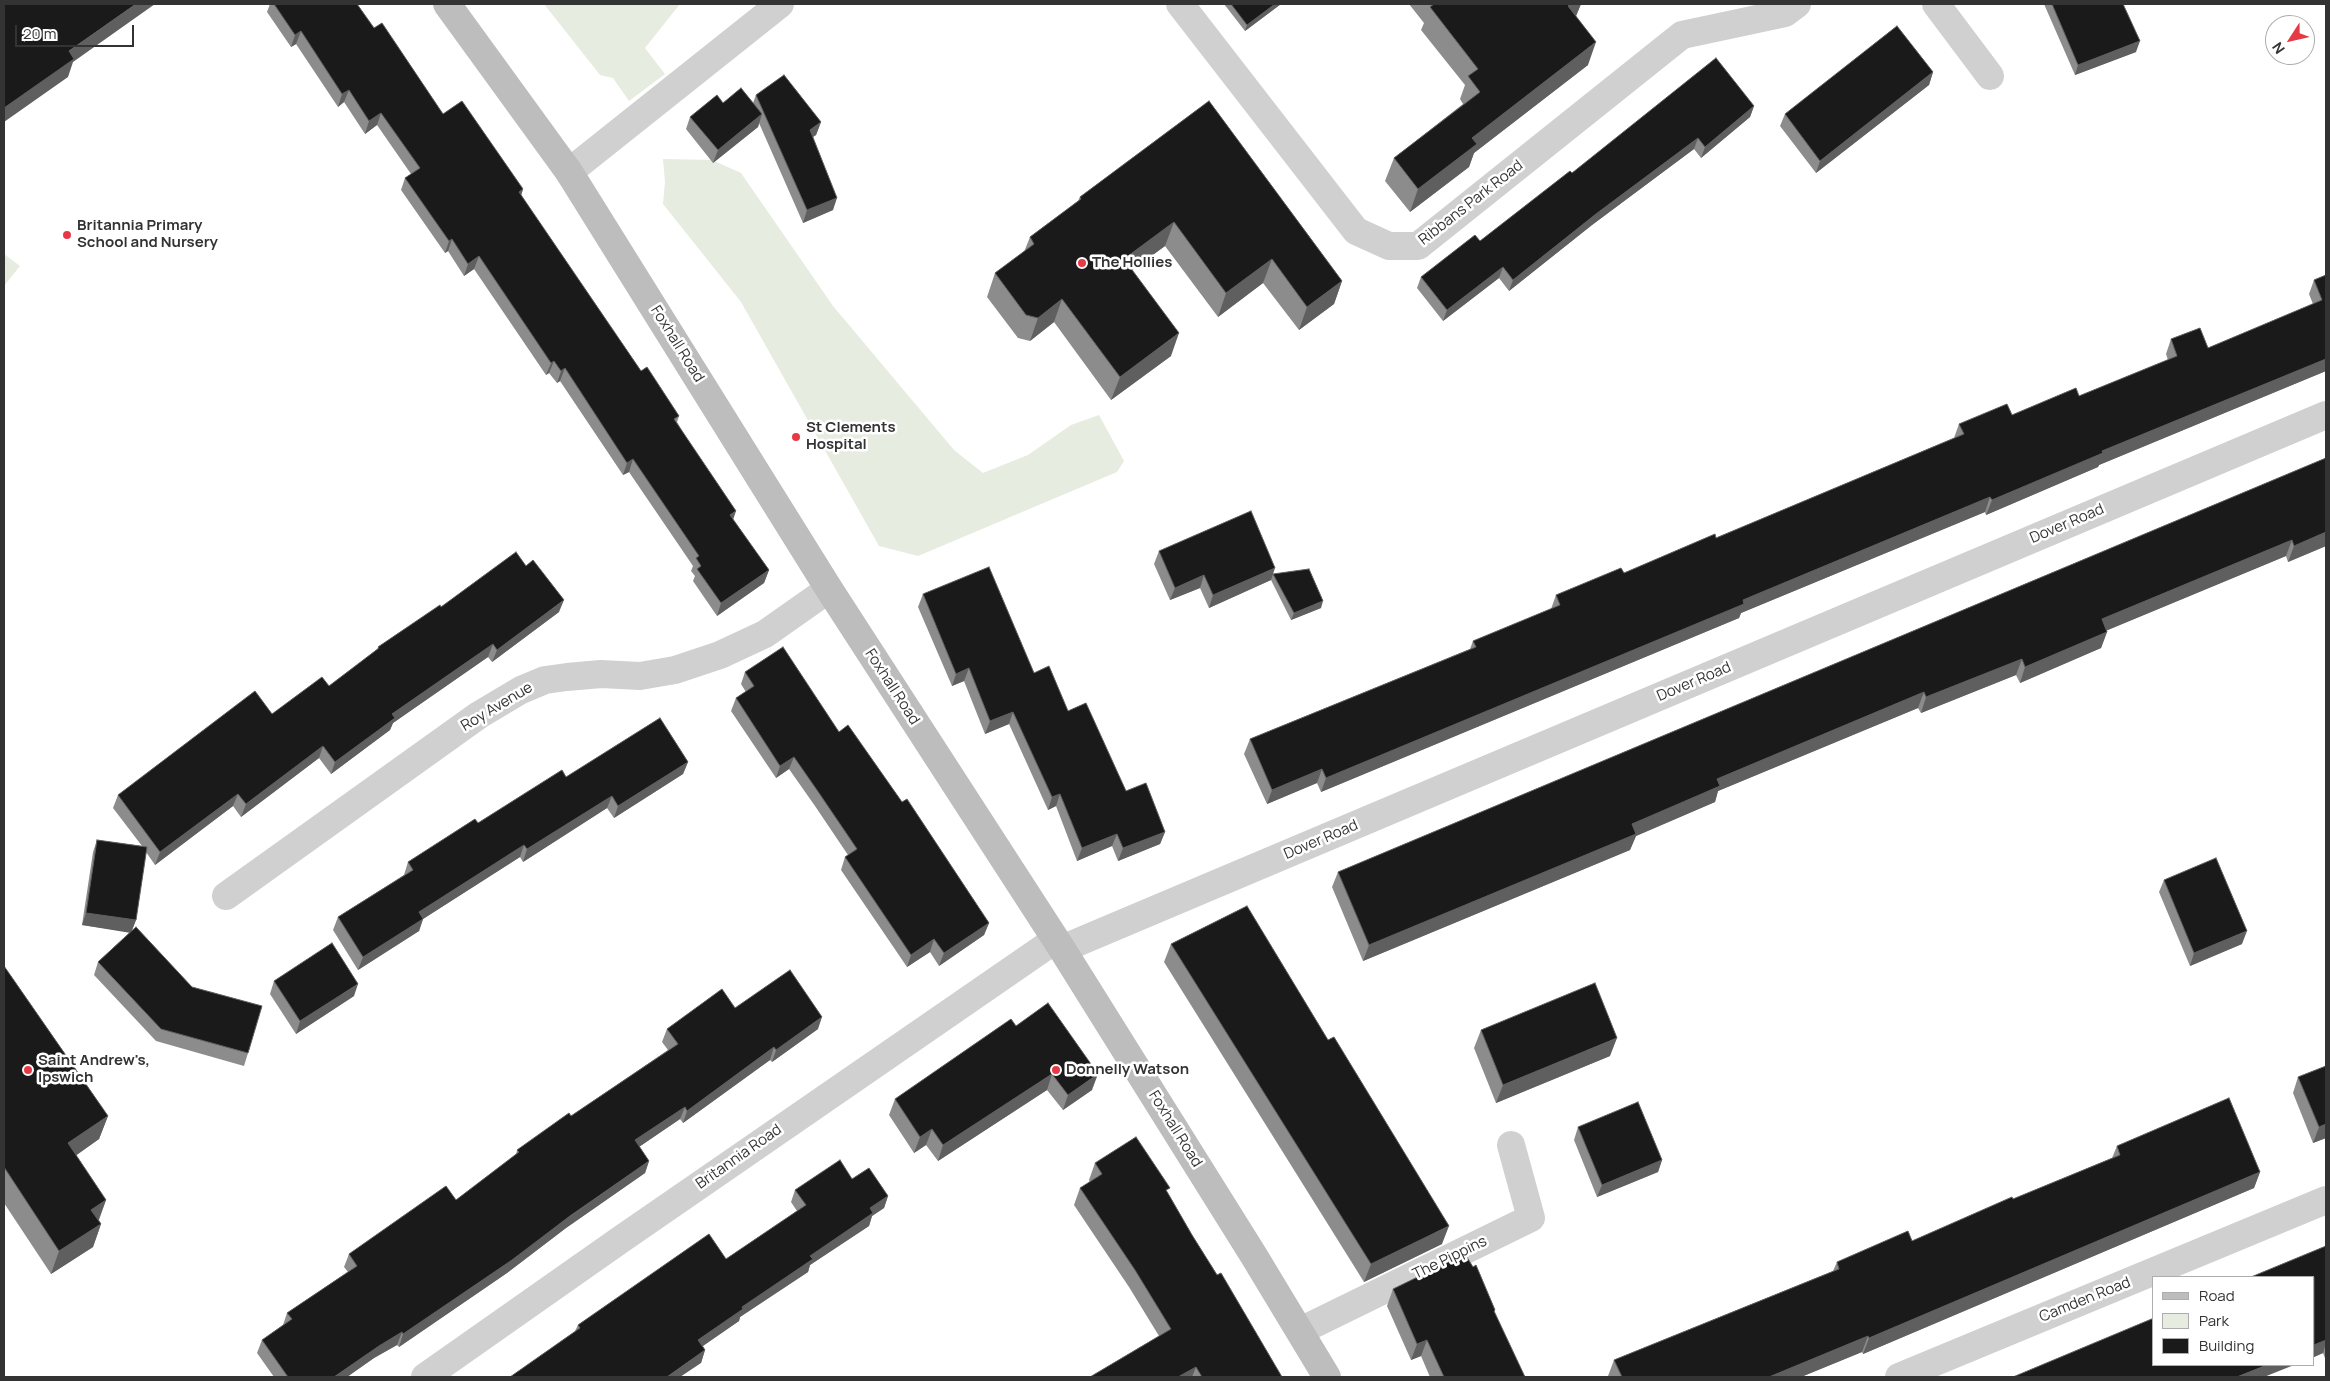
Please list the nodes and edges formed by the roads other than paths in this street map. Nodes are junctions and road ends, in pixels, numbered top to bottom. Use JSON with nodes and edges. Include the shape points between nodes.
{"nodes":[{"id":1,"x":447,"y":4,"type":"edge"},
{"id":2,"x":780,"y":4,"type":"edge"},
{"id":3,"x":1180,"y":4,"type":"edge"},
{"id":4,"x":1798,"y":4,"type":"edge"},
{"id":5,"x":1936,"y":4,"type":"edge"},
{"id":6,"x":1990,"y":76,"type":"dead end"},
{"id":7,"x":569,"y":172,"type":"junction"},
{"id":8,"x":2326,"y":415,"type":"edge"},
{"id":9,"x":829,"y":589,"type":"junction"},
{"id":10,"x":226,"y":896,"type":"dead end"},
{"id":11,"x":1058,"y":944,"type":"junction"},
{"id":12,"x":1511,"y":1145,"type":"dead end"},
{"id":13,"x":2326,"y":1200,"type":"edge"},
{"id":14,"x":1300,"y":1332,"type":"junction"},
{"id":15,"x":425,"y":1377,"type":"edge"},
{"id":16,"x":1327,"y":1377,"type":"edge"},
{"id":17,"x":1899,"y":1377,"type":"edge"}],
"edges":[{"from":1,"to":7,"type":"street","name":"Foxhall Road"},
{"from":2,"to":7,"type":"street"},
{"from":3,"to":4,"type":"street","name":"Ribbans Park Road","via":[[1356,231],[1389,246],[1418,246],[1682,35],[1785,13]]},
{"from":5,"to":6,"type":"street"},
{"from":7,"to":9,"type":"street","name":"Foxhall Road"},
{"from":8,"to":11,"type":"street","name":"Dover Road"},
{"from":9,"to":10,"type":"street","name":"Roy Avenue","via":[[765,634],[720,655],[675,670],[640,676],[601,674],[567,677],[545,680],[521,690],[472,721]]},
{"from":9,"to":11,"type":"street","name":"Foxhall Road"},
{"from":11,"to":14,"type":"street","name":"Foxhall Road"},
{"from":11,"to":15,"type":"street","name":"Britannia Road","via":[[611,1245]]},
{"from":12,"to":14,"type":"street","name":"The Pippins","via":[[1531,1218]]},
{"from":13,"to":17,"type":"street","name":"Camden Road"},
{"from":14,"to":16,"type":"street","name":"Foxhall Road"}]}
